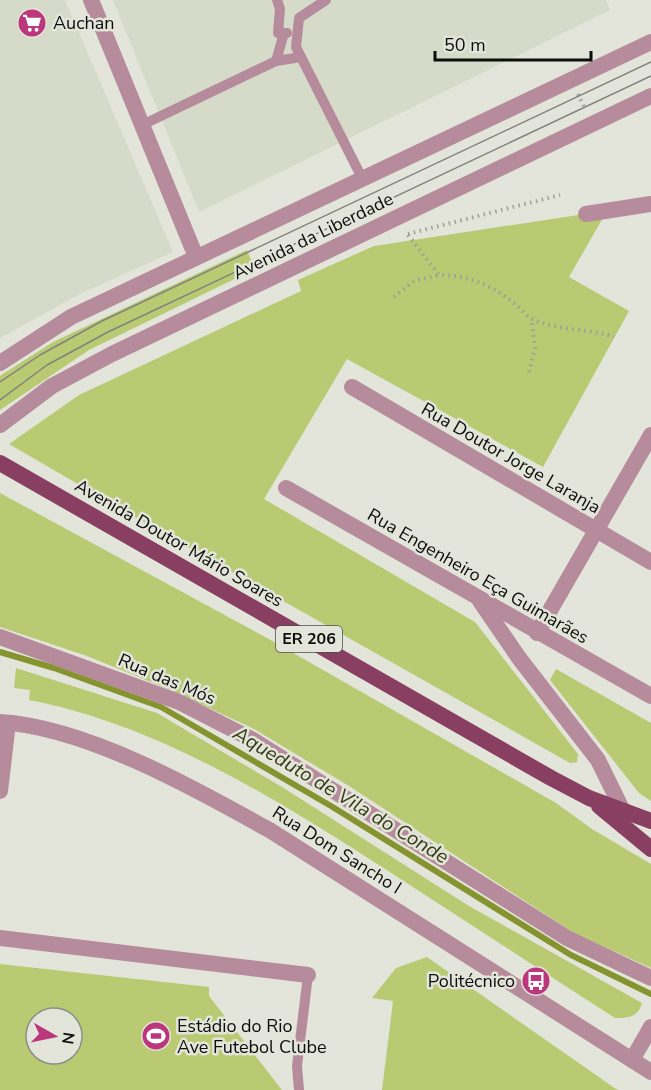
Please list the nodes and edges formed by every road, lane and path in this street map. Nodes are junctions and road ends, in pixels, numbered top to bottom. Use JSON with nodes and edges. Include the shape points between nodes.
{"nodes":[{"id":1,"x":91,"y":0,"type":"edge"},
{"id":2,"x":277,"y":0,"type":"edge"},
{"id":3,"x":326,"y":0,"type":"edge"},
{"id":4,"x":284,"y":33,"type":"junction"},
{"id":5,"x":297,"y":33,"type":"junction"},
{"id":6,"x":651,"y":42,"type":"edge"},
{"id":7,"x":301,"y":57,"type":"junction"},
{"id":8,"x":276,"y":61,"type":"junction"},
{"id":9,"x":571,"y":80,"type":"junction"},
{"id":10,"x":651,"y":96,"type":"edge"},
{"id":11,"x":592,"y":124,"type":"junction"},
{"id":12,"x":142,"y":125,"type":"junction"},
{"id":13,"x":362,"y":178,"type":"junction"},
{"id":14,"x":560,"y":195,"type":"dead end"},
{"id":15,"x":651,"y":204,"type":"edge"},
{"id":16,"x":585,"y":214,"type":"dead end"},
{"id":17,"x":407,"y":224,"type":"dead end"},
{"id":18,"x":408,"y":235,"type":"junction"},
{"id":19,"x":196,"y":257,"type":"junction"},
{"id":20,"x":439,"y":274,"type":"junction"},
{"id":21,"x":394,"y":297,"type":"dead end"},
{"id":22,"x":531,"y":319,"type":"junction"},
{"id":23,"x":614,"y":338,"type":"dead end"},
{"id":24,"x":0,"y":363,"type":"edge"},
{"id":25,"x":529,"y":372,"type":"dead end"},
{"id":26,"x":352,"y":387,"type":"dead end"},
{"id":27,"x":0,"y":425,"type":"edge"},
{"id":28,"x":651,"y":435,"type":"edge"},
{"id":29,"x":0,"y":463,"type":"edge"},
{"id":30,"x":286,"y":488,"type":"dead end"},
{"id":31,"x":597,"y":531,"type":"junction"},
{"id":32,"x":651,"y":562,"type":"edge"},
{"id":33,"x":477,"y":597,"type":"junction"},
{"id":34,"x":537,"y":633,"type":"junction"},
{"id":35,"x":0,"y":637,"type":"edge"},
{"id":36,"x":651,"y":696,"type":"edge"},
{"id":37,"x":4,"y":723,"type":"edge"},
{"id":38,"x":0,"y":791,"type":"edge"},
{"id":39,"x":589,"y":798,"type":"junction"},
{"id":40,"x":623,"y":810,"type":"junction"},
{"id":41,"x":651,"y":821,"type":"edge"},
{"id":42,"x":651,"y":849,"type":"edge"},
{"id":43,"x":0,"y":938,"type":"edge"},
{"id":44,"x":308,"y":975,"type":"joint"},
{"id":45,"x":651,"y":978,"type":"edge"},
{"id":46,"x":651,"y":1027,"type":"edge"},
{"id":47,"x":632,"y":1060,"type":"junction"},
{"id":48,"x":651,"y":1072,"type":"edge"},
{"id":49,"x":299,"y":1090,"type":"edge"}],
"edges":[{"from":1,"to":12,"type":"street"},
{"from":2,"to":4,"type":"lane","via":[[278,33]]},
{"from":3,"to":5,"type":"lane","via":[[299,18]]},
{"from":4,"to":5,"type":"lane"},
{"from":4,"to":8,"type":"lane"},
{"from":5,"to":7,"type":"lane","via":[[296,47]]},
{"from":6,"to":9,"type":"street","name":"Avenida da Liberdade"},
{"from":7,"to":8,"type":"lane"},
{"from":7,"to":13,"type":"lane"},
{"from":8,"to":12,"type":"lane"},
{"from":9,"to":11,"type":"path"},
{"from":9,"to":13,"type":"street","name":"Avenida da Liberdade"},
{"from":10,"to":11,"type":"street","name":"Avenida da Liberdade"},
{"from":11,"to":27,"type":"street","name":"Avenida da Liberdade","via":[[112,354],[52,386]]},
{"from":12,"to":19,"type":"street"},
{"from":13,"to":19,"type":"street","name":"Avenida da Liberdade"},
{"from":14,"to":18,"type":"path"},
{"from":15,"to":16,"type":"street"},
{"from":17,"to":18,"type":"path"},
{"from":18,"to":20,"type":"path"},
{"from":19,"to":24,"type":"street","name":"Avenida da Liberdade","via":[[71,317]]},
{"from":20,"to":21,"type":"path","via":[[414,281]]},
{"from":20,"to":22,"type":"path","via":[[478,281]]},
{"from":22,"to":23,"type":"path","via":[[597,331]]},
{"from":22,"to":25,"type":"path","via":[[535,348]]},
{"from":26,"to":31,"type":"street","name":"Rua Doutor Jorge Laranja"},
{"from":28,"to":31,"type":"street"},
{"from":29,"to":39,"type":"main road","name":"Avenida Doutor Mário Soares","number":"ER 206"},
{"from":30,"to":33,"type":"street","name":"Rua Engenheiro Eça Guimarães"},
{"from":31,"to":32,"type":"street","name":"Rua Doutor Jorge Laranja"},
{"from":31,"to":34,"type":"street"},
{"from":33,"to":34,"type":"street","name":"Rua Engenheiro Eça Guimarães"},
{"from":33,"to":40,"type":"street","via":[[598,760]]},
{"from":34,"to":36,"type":"street","name":"Rua Engenheiro Eça Guimarães"},
{"from":35,"to":45,"type":"street","name":"Rua das Mós","via":[[179,702],[253,740],[567,938]]},
{"from":37,"to":38,"type":"street"},
{"from":37,"to":47,"type":"street","name":"Rua Dom Sancho I","via":[[52,730],[97,746],[212,798],[359,886]]},
{"from":39,"to":40,"type":"main road","name":"Avenida Doutor Mário Soares","number":"ER 206"},
{"from":39,"to":42,"type":"main road","name":"Avenida Doutor Mário Soares","number":"ER 206"},
{"from":40,"to":41,"type":"main road","name":"Avenida Doutor Mário Soares","number":"ER 206"},
{"from":43,"to":44,"type":"street"},
{"from":44,"to":49,"type":"lane","via":[[297,1066]]},
{"from":46,"to":47,"type":"street"},
{"from":47,"to":48,"type":"street","name":"Rua Dom Sancho I"}]}
